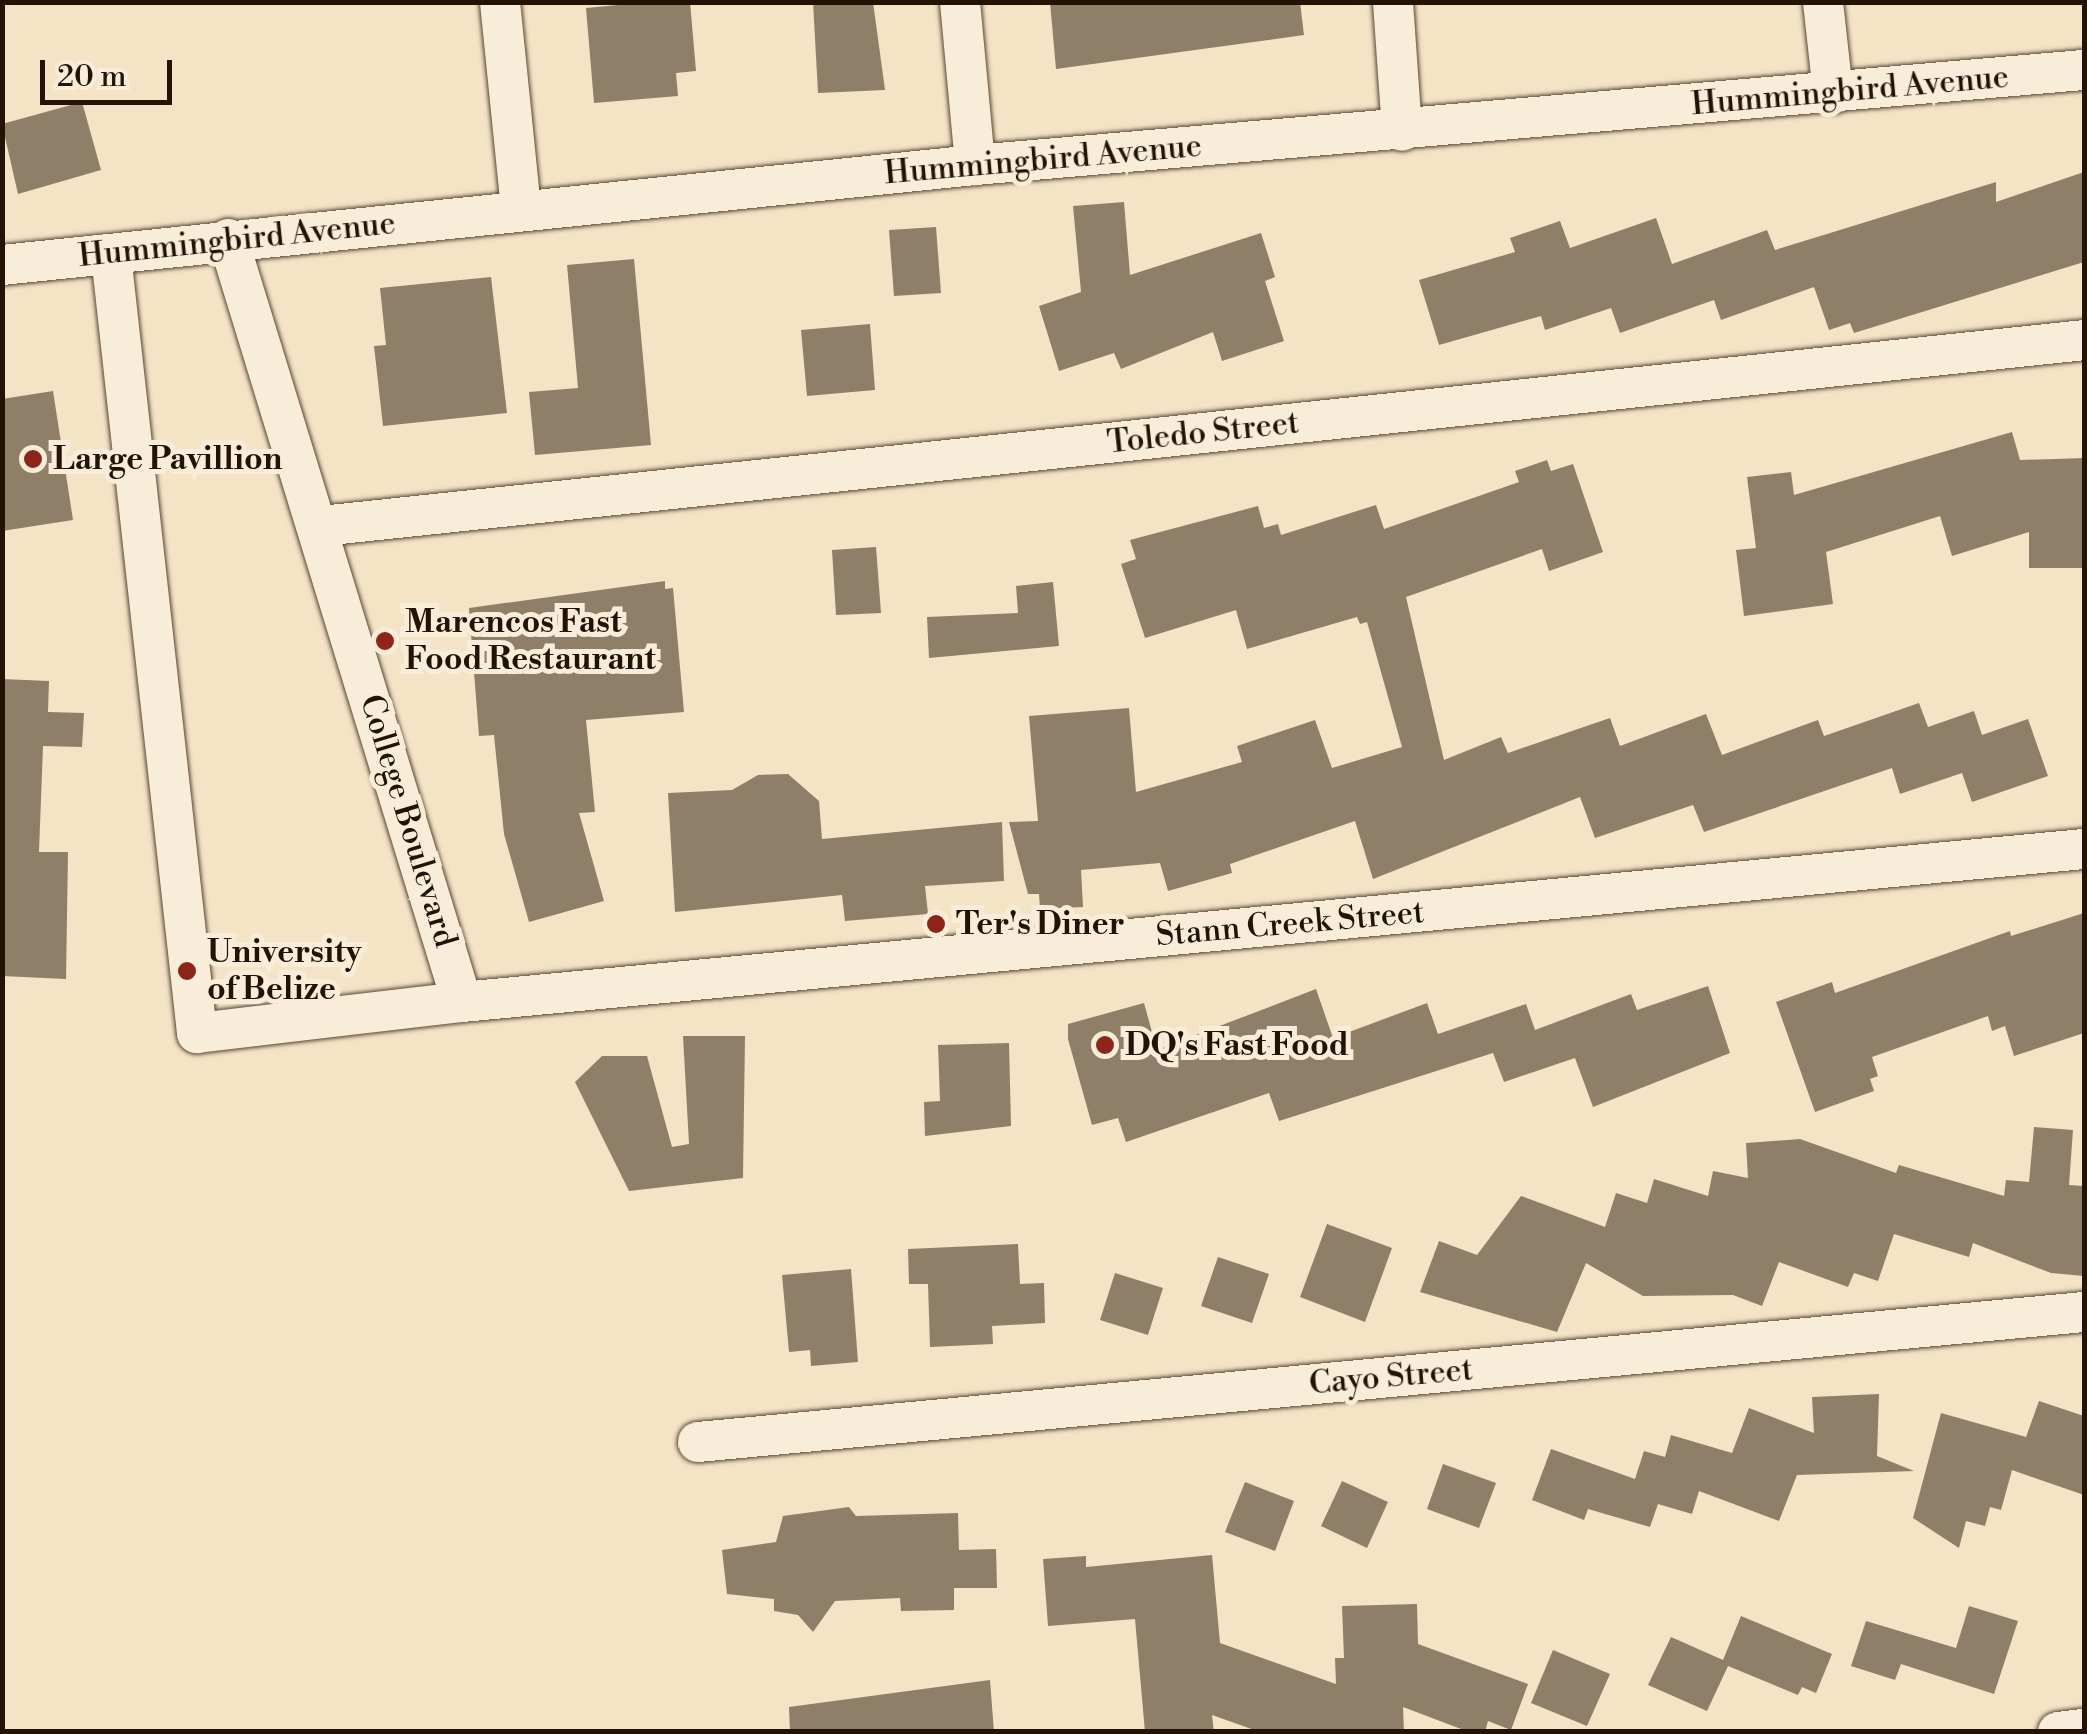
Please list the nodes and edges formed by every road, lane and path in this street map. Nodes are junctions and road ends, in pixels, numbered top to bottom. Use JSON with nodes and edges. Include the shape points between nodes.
{"nodes":[{"id":1,"x":500,"y":2,"type":"edge"},
{"id":2,"x":960,"y":2,"type":"edge"},
{"id":3,"x":1393,"y":2,"type":"edge"},
{"id":4,"x":1824,"y":2,"type":"edge"},
{"id":5,"x":2084,"y":70,"type":"edge"},
{"id":6,"x":1833,"y":92,"type":"junction"},
{"id":7,"x":1402,"y":131,"type":"junction"},
{"id":8,"x":975,"y":165,"type":"junction"},
{"id":9,"x":521,"y":208,"type":"junction"},
{"id":10,"x":228,"y":239,"type":"junction"},
{"id":11,"x":111,"y":255,"type":"junction"},
{"id":12,"x":2,"y":266,"type":"edge"},
{"id":13,"x":2084,"y":340,"type":"edge"},
{"id":14,"x":321,"y":526,"type":"junction"},
{"id":15,"x":2084,"y":849,"type":"edge"},
{"id":16,"x":462,"y":1002,"type":"junction"},
{"id":17,"x":2084,"y":1312,"type":"edge"},
{"id":18,"x":698,"y":1442,"type":"dead end"},
{"id":19,"x":2084,"y":1729,"type":"edge"},
{"id":20,"x":2058,"y":1732,"type":"edge"}],
"edges":[{"from":1,"to":9,"type":"street"},
{"from":2,"to":8,"type":"street"},
{"from":3,"to":7,"type":"street"},
{"from":4,"to":6,"type":"street"},
{"from":5,"to":6,"type":"street","name":"Hummingbird Avenue"},
{"from":6,"to":7,"type":"street","name":"Hummingbird Avenue"},
{"from":7,"to":8,"type":"street","name":"Hummingbird Avenue"},
{"from":8,"to":9,"type":"street","name":"Hummingbird Avenue"},
{"from":9,"to":10,"type":"street","name":"Hummingbird Avenue"},
{"from":10,"to":11,"type":"street","name":"Hummingbird Avenue"},
{"from":10,"to":14,"type":"street","name":"College Boulevard"},
{"from":11,"to":12,"type":"street","name":"Hummingbird Avenue"},
{"from":11,"to":16,"type":"street","name":"Stann Creek Street","via":[[198,1034]]},
{"from":13,"to":14,"type":"street","name":"Toledo Street"},
{"from":14,"to":16,"type":"street","name":"College Boulevard"},
{"from":15,"to":16,"type":"street","name":"Stann Creek Street"},
{"from":17,"to":18,"type":"street","name":"Cayo Street"},
{"from":19,"to":20,"type":"street"}]}
